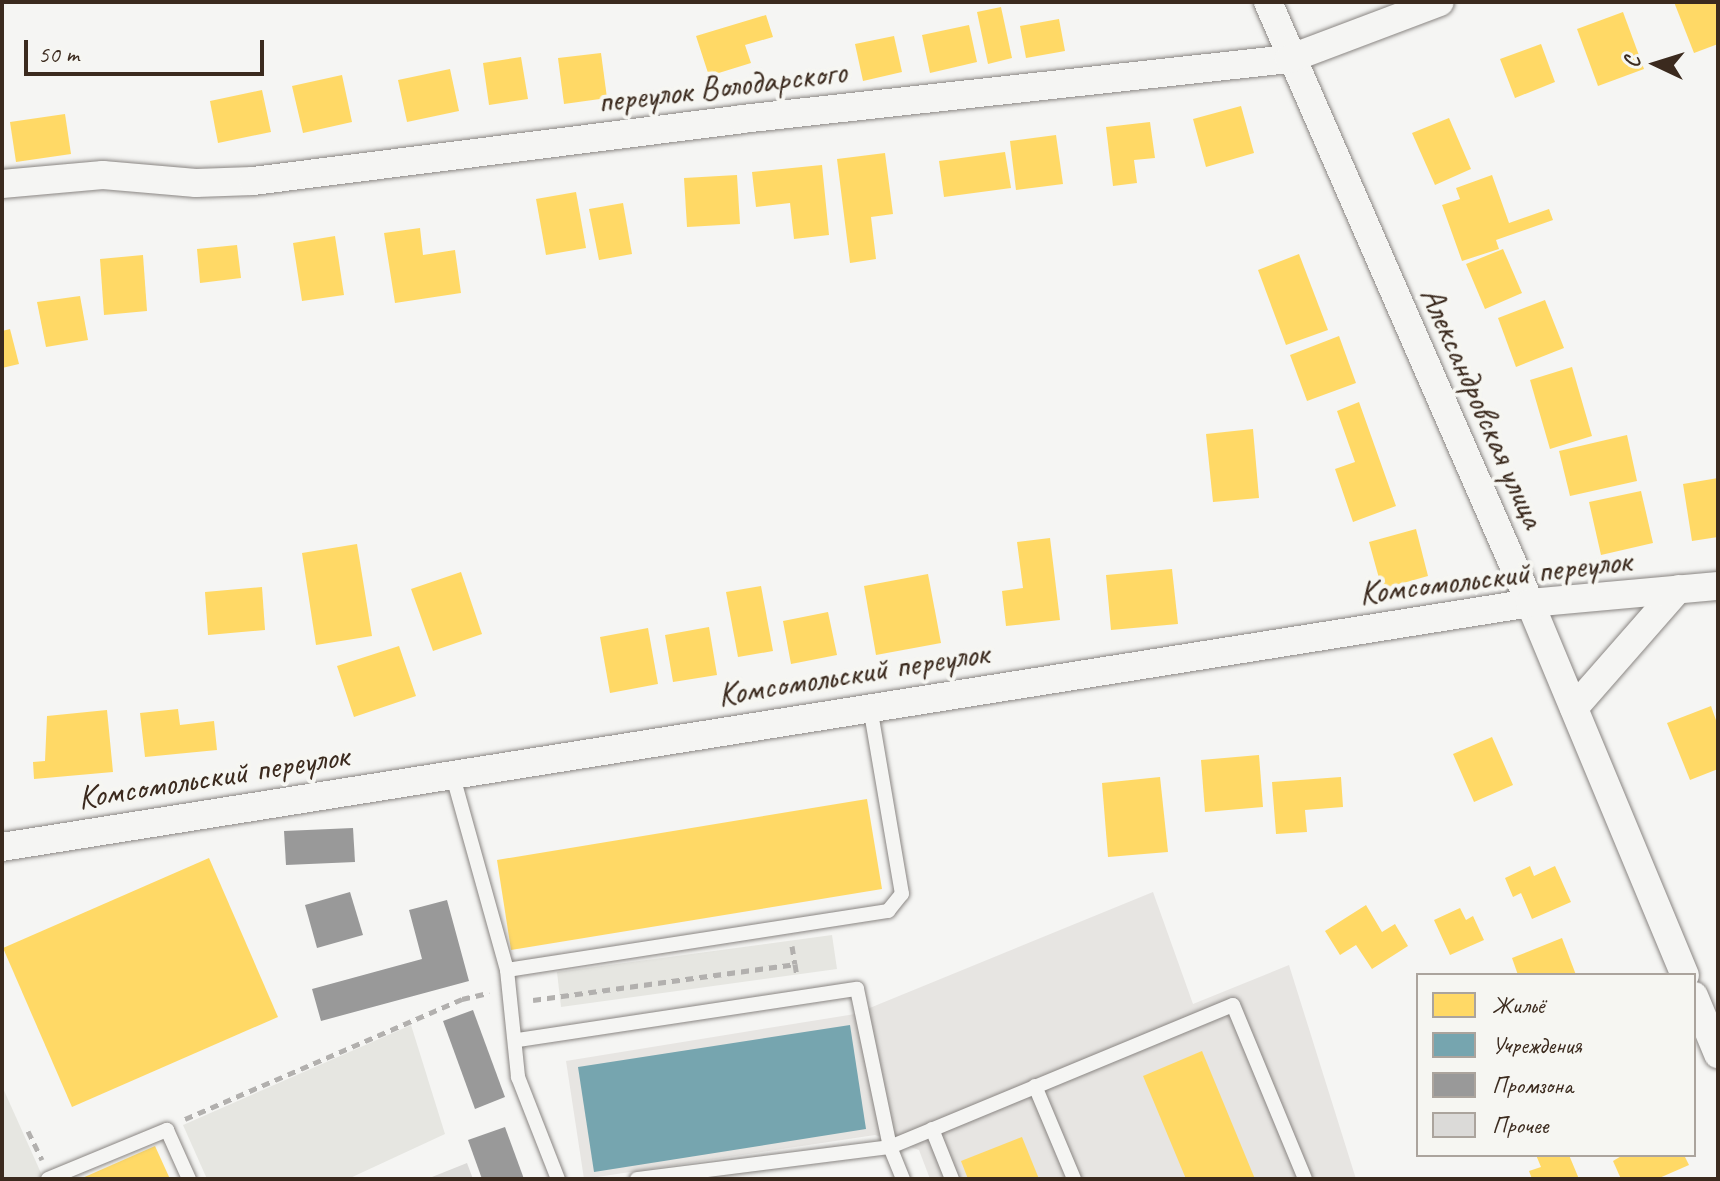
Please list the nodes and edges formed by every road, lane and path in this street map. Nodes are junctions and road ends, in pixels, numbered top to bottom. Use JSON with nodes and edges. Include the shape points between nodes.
{"nodes":[{"id":1,"x":1268,"y":2,"type":"edge"},
{"id":2,"x":1440,"y":2,"type":"edge"},
{"id":3,"x":1289,"y":59,"type":"junction"},
{"id":4,"x":2,"y":184,"type":"edge"},
{"id":5,"x":1718,"y":586,"type":"edge"},
{"id":6,"x":1678,"y":589,"type":"junction"},
{"id":7,"x":1530,"y":603,"type":"junction"},
{"id":8,"x":870,"y":707,"type":"junction"},
{"id":9,"x":1574,"y":708,"type":"junction"},
{"id":10,"x":452,"y":773,"type":"junction"},
{"id":11,"x":2,"y":847,"type":"edge"},
{"id":12,"x":507,"y":970,"type":"junction"},
{"id":13,"x":1684,"y":973,"type":"edge"},
{"id":14,"x":511,"y":995,"type":"junction"},
{"id":15,"x":800,"y":998,"type":"junction"},
{"id":16,"x":1696,"y":1001,"type":"edge"},
{"id":17,"x":518,"y":1040,"type":"junction"},
{"id":18,"x":1718,"y":1054,"type":"edge"},
{"id":19,"x":1035,"y":1086,"type":"junction"},
{"id":20,"x":932,"y":1129,"type":"junction"},
{"id":21,"x":167,"y":1130,"type":"junction"},
{"id":22,"x":28,"y":1131,"type":"dead end"},
{"id":23,"x":890,"y":1147,"type":"junction"},
{"id":24,"x":48,"y":1177,"type":"edge"},
{"id":25,"x":189,"y":1179,"type":"edge"},
{"id":26,"x":558,"y":1179,"type":"edge"},
{"id":27,"x":637,"y":1179,"type":"edge"},
{"id":28,"x":903,"y":1179,"type":"edge"},
{"id":29,"x":952,"y":1179,"type":"edge"},
{"id":30,"x":1074,"y":1179,"type":"edge"},
{"id":31,"x":1305,"y":1179,"type":"edge"}],
"edges":[{"from":1,"to":3,"type":"street","name":"Александровская улица"},
{"from":2,"to":3,"type":"street","name":"переулок Володарского"},
{"from":3,"to":4,"type":"street","name":"переулок Володарского","via":[[742,119],[253,181],[196,183],[103,175]]},
{"from":3,"to":7,"type":"street","name":"Александровская улица"},
{"from":5,"to":6,"type":"street","name":"Комсомольский переулок"},
{"from":6,"to":7,"type":"street","name":"Комсомольский переулок"},
{"from":6,"to":9,"type":"street"},
{"from":7,"to":8,"type":"street","name":"Комсомольский переулок"},
{"from":7,"to":9,"type":"street","name":"Александровская улица"},
{"from":8,"to":10,"type":"street","name":"Комсомольский переулок"},
{"from":8,"to":12,"type":"lane","via":[[902,894],[888,911]]},
{"from":9,"to":13,"type":"street","name":"Александровская улица"},
{"from":10,"to":11,"type":"street","name":"Комсомольский переулок"},
{"from":10,"to":12,"type":"lane"},
{"from":12,"to":14,"type":"lane"},
{"from":14,"to":15,"type":"path","via":[[795,964]]},
{"from":14,"to":17,"type":"lane"},
{"from":14,"to":21,"type":"path","via":[[462,999],[199,1110]]},
{"from":15,"to":17,"type":"lane"},
{"from":15,"to":23,"type":"lane","via":[[857,989]]},
{"from":16,"to":18,"type":"street"},
{"from":17,"to":26,"type":"lane","via":[[518,1077]]},
{"from":19,"to":20,"type":"lane"},
{"from":19,"to":30,"type":"lane"},
{"from":19,"to":31,"type":"lane","via":[[1233,1005]]},
{"from":20,"to":23,"type":"lane"},
{"from":20,"to":29,"type":"lane"},
{"from":21,"to":24,"type":"lane"},
{"from":21,"to":25,"type":"lane"},
{"from":22,"to":24,"type":"path"},
{"from":23,"to":27,"type":"lane"},
{"from":23,"to":28,"type":"lane"}]}
